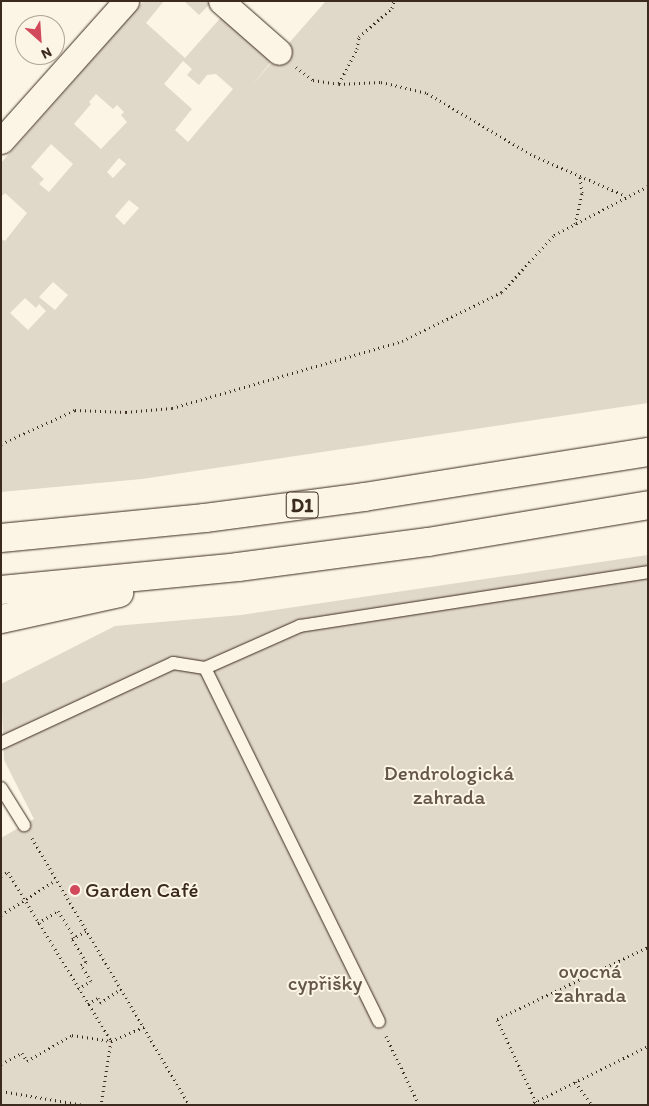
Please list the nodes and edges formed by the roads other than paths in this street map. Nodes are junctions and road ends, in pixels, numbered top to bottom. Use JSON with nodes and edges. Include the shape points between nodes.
{"nodes":[{"id":1,"x":126,"y":1,"type":"edge"},
{"id":2,"x":221,"y":1,"type":"edge"},
{"id":3,"x":279,"y":52,"type":"road end"},
{"id":4,"x":5,"y":130,"type":"edge"},
{"id":5,"x":648,"y":452,"type":"edge"},
{"id":6,"x":648,"y":505,"type":"edge"},
{"id":7,"x":1,"y":538,"type":"edge"},
{"id":8,"x":238,"y":567,"type":"junction"},
{"id":9,"x":648,"y":572,"type":"edge"},
{"id":10,"x":1,"y":590,"type":"edge"},
{"id":11,"x":1,"y":619,"type":"edge"},
{"id":12,"x":205,"y":668,"type":"junction"},
{"id":13,"x":1,"y":743,"type":"edge"},
{"id":14,"x":1,"y":788,"type":"edge"},
{"id":15,"x":24,"y":825,"type":"road end"},
{"id":16,"x":379,"y":1022,"type":"road end"}],
"edges":[{"from":1,"to":4,"type":"street"},
{"from":2,"to":3,"type":"street"},
{"from":5,"to":7,"type":"highway","number":"D1","via":[[498,478],[327,502]]},
{"from":6,"to":8,"type":"highway","via":[[428,542]]},
{"from":8,"to":10,"type":"highway"},
{"from":8,"to":11,"type":"highway"},
{"from":9,"to":12,"type":"lane","via":[[300,626]]},
{"from":12,"to":13,"type":"lane","via":[[173,662]]},
{"from":12,"to":16,"type":"lane"},
{"from":14,"to":15,"type":"lane"}]}
